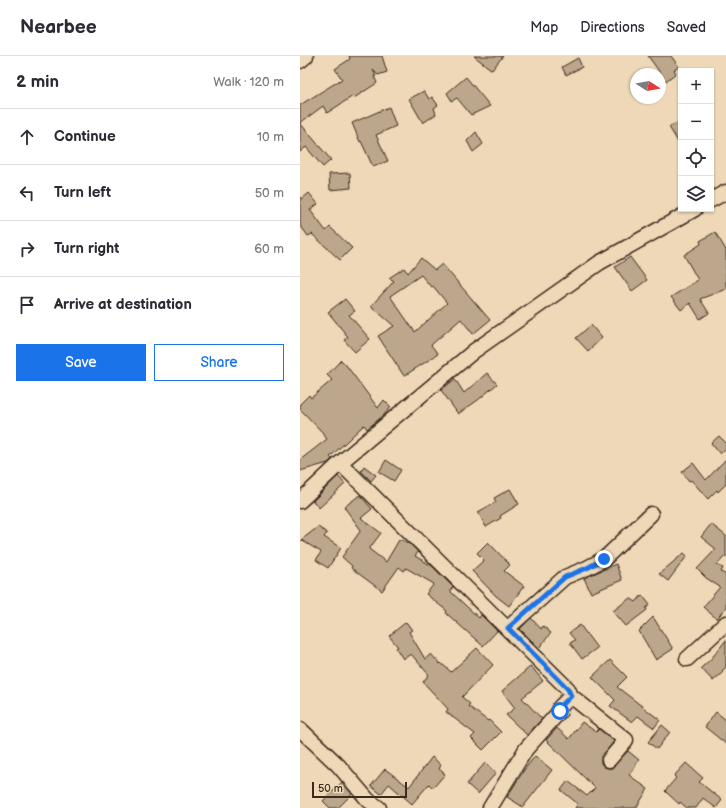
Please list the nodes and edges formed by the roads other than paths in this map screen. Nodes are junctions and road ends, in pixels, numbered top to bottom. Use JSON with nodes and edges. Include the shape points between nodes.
{"nodes":[{"id":1,"x":306,"y":56,"type":"edge"},
{"id":2,"x":300,"y":61,"type":"edge"},
{"id":3,"x":726,"y":192,"type":"edge"},
{"id":4,"x":714,"y":198,"type":"edge"},
{"id":5,"x":690,"y":212,"type":"edge"},
{"id":6,"x":340,"y":463,"type":"junction"},
{"id":7,"x":300,"y":501,"type":"edge"},
{"id":8,"x":650,"y":514,"type":"dead end"},
{"id":9,"x":726,"y":623,"type":"edge"},
{"id":10,"x":508,"y":628,"type":"junction"},
{"id":11,"x":687,"y":659,"type":"dead end"},
{"id":12,"x":571,"y":696,"type":"junction"},
{"id":13,"x":300,"y":729,"type":"edge"},
{"id":14,"x":609,"y":760,"type":"dead end"},
{"id":15,"x":378,"y":808,"type":"edge"},
{"id":16,"x":490,"y":808,"type":"edge"}],
"edges":[{"from":1,"to":2,"type":"street"},
{"from":3,"to":4,"type":"street"},
{"from":5,"to":6,"type":"street","via":[[599,263],[474,352]]},
{"from":6,"to":7,"type":"street"},
{"from":6,"to":10,"type":"street"},
{"from":8,"to":10,"type":"street","via":[[604,559],[565,577]]},
{"from":9,"to":11,"type":"street"},
{"from":10,"to":12,"type":"street","via":[[568,689]]},
{"from":12,"to":14,"type":"street","via":[[626,740]]},
{"from":12,"to":16,"type":"street","via":[[526,748]]},
{"from":13,"to":15,"type":"street"}]}
